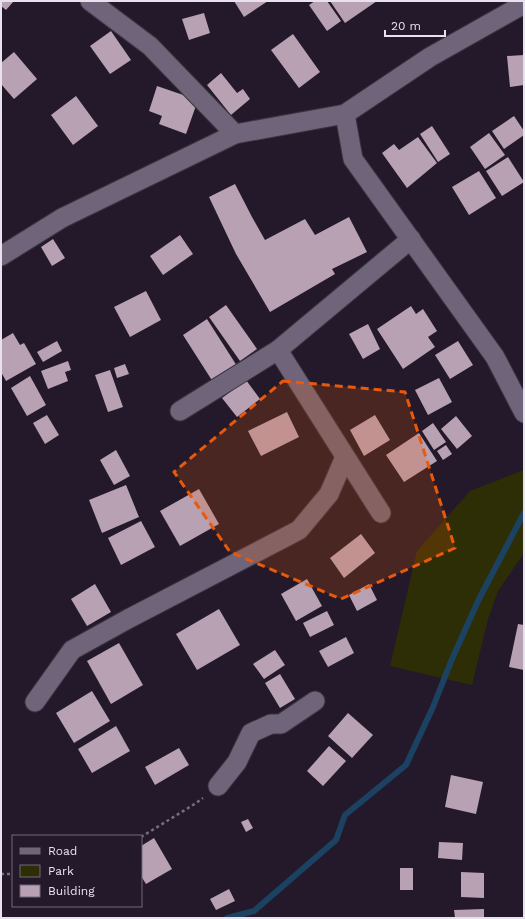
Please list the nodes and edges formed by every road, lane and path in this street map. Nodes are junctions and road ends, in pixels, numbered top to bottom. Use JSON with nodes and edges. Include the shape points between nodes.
{"nodes":[{"id":1,"x":90,"y":1,"type":"edge"},
{"id":2,"x":524,"y":4,"type":"edge"},
{"id":3,"x":345,"y":114,"type":"junction"},
{"id":4,"x":234,"y":134,"type":"junction"},
{"id":5,"x":411,"y":239,"type":"junction"},
{"id":6,"x":1,"y":256,"type":"edge"},
{"id":7,"x":278,"y":350,"type":"junction"},
{"id":8,"x":180,"y":411,"type":"dead end"},
{"id":9,"x":524,"y":413,"type":"edge"},
{"id":10,"x":346,"y":457,"type":"junction"},
{"id":11,"x":380,"y":513,"type":"dead end"},
{"id":12,"x":315,"y":701,"type":"dead end"},
{"id":13,"x":35,"y":702,"type":"dead end"},
{"id":14,"x":218,"y":786,"type":"joint"},
{"id":15,"x":142,"y":836,"type":"edge"},
{"id":16,"x":1,"y":874,"type":"edge"},
{"id":17,"x":12,"y":874,"type":"edge"}],
"edges":[{"from":1,"to":4,"type":"street","via":[[150,46]]},
{"from":2,"to":3,"type":"street","via":[[430,57]]},
{"from":3,"to":4,"type":"street"},
{"from":3,"to":5,"type":"street","via":[[353,159]]},
{"from":4,"to":6,"type":"street","via":[[62,218]]},
{"from":5,"to":7,"type":"street"},
{"from":5,"to":9,"type":"street","via":[[495,357]]},
{"from":7,"to":8,"type":"street"},
{"from":7,"to":10,"type":"street"},
{"from":10,"to":11,"type":"street"},
{"from":10,"to":13,"type":"street","via":[[329,494],[299,530],[72,650]]},
{"from":12,"to":14,"type":"street","via":[[281,724],[280,717],[251,733],[237,762]]},
{"from":14,"to":15,"type":"path","via":[[193,805]]},
{"from":16,"to":17,"type":"path"}]}
